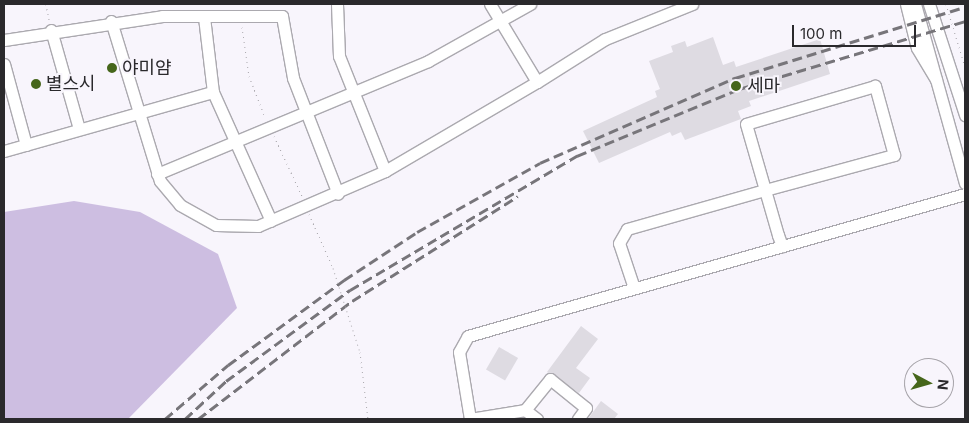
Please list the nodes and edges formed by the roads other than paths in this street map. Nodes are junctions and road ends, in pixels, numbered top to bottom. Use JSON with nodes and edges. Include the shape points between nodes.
{"nodes":[{"id":1,"x":337,"y":4,"type":"edge"},
{"id":2,"x":490,"y":4,"type":"edge"},
{"id":3,"x":530,"y":4,"type":"edge"},
{"id":4,"x":692,"y":4,"type":"edge"},
{"id":5,"x":906,"y":4,"type":"edge"},
{"id":6,"x":915,"y":4,"type":"edge"},
{"id":7,"x":930,"y":4,"type":"edge"},
{"id":8,"x":204,"y":17,"type":"junction"},
{"id":9,"x":111,"y":21,"type":"junction"},
{"id":10,"x":501,"y":22,"type":"junction"},
{"id":11,"x":51,"y":30,"type":"junction"},
{"id":12,"x":4,"y":40,"type":"edge"},
{"id":13,"x":4,"y":64,"type":"edge"},
{"id":14,"x":537,"y":82,"type":"junction"},
{"id":15,"x":941,"y":87,"type":"junction"},
{"id":16,"x":213,"y":92,"type":"junction"},
{"id":17,"x":354,"y":94,"type":"junction"},
{"id":18,"x":8,"y":96,"type":"edge"},
{"id":19,"x":137,"y":112,"type":"junction"},
{"id":20,"x":306,"y":112,"type":"junction"},
{"id":21,"x":965,"y":115,"type":"edge"},
{"id":22,"x":79,"y":129,"type":"junction"},
{"id":23,"x":235,"y":144,"type":"junction"},
{"id":24,"x":26,"y":145,"type":"junction"},
{"id":25,"x":4,"y":151,"type":"edge"},
{"id":26,"x":385,"y":171,"type":"junction"},
{"id":27,"x":157,"y":174,"type":"junction"},
{"id":28,"x":965,"y":183,"type":"edge"},
{"id":29,"x":765,"y":190,"type":"junction"},
{"id":30,"x":338,"y":194,"type":"junction"},
{"id":31,"x":965,"y":194,"type":"edge"},
{"id":32,"x":271,"y":221,"type":"junction"},
{"id":33,"x":782,"y":246,"type":"junction"},
{"id":34,"x":634,"y":288,"type":"junction"},
{"id":35,"x":525,"y":410,"type":"junction"},
{"id":36,"x":470,"y":419,"type":"edge"},
{"id":37,"x":537,"y":419,"type":"edge"},
{"id":38,"x":578,"y":419,"type":"edge"}],
"edges":[{"from":1,"to":17,"type":"street","via":[[338,56]]},
{"from":2,"to":10,"type":"street"},
{"from":3,"to":10,"type":"street"},
{"from":4,"to":14,"type":"street","via":[[605,39]]},
{"from":5,"to":15,"type":"street","via":[[917,48]]},
{"from":6,"to":15,"type":"street"},
{"from":7,"to":21,"type":"street"},
{"from":8,"to":9,"type":"street"},
{"from":8,"to":16,"type":"street"},
{"from":8,"to":20,"type":"street","via":[[282,16],[292,78]]},
{"from":9,"to":11,"type":"street"},
{"from":9,"to":19,"type":"street"},
{"from":10,"to":14,"type":"street"},
{"from":10,"to":17,"type":"street"},
{"from":11,"to":12,"type":"street"},
{"from":11,"to":22,"type":"street"},
{"from":13,"to":18,"type":"street"},
{"from":14,"to":26,"type":"street"},
{"from":15,"to":28,"type":"street"},
{"from":16,"to":19,"type":"street"},
{"from":16,"to":23,"type":"street"},
{"from":17,"to":20,"type":"street"},
{"from":17,"to":26,"type":"street"},
{"from":18,"to":24,"type":"street"},
{"from":19,"to":22,"type":"street"},
{"from":19,"to":27,"type":"street"},
{"from":20,"to":23,"type":"street"},
{"from":20,"to":30,"type":"street"},
{"from":22,"to":24,"type":"street"},
{"from":23,"to":27,"type":"street"},
{"from":23,"to":32,"type":"street"},
{"from":24,"to":25,"type":"street"},
{"from":26,"to":30,"type":"street"},
{"from":27,"to":32,"type":"street","via":[[180,205],[216,225],[258,226]]},
{"from":29,"to":29,"type":"street","via":[[746,124],[875,86],[894,155]]},
{"from":29,"to":33,"type":"street"},
{"from":29,"to":34,"type":"street","via":[[627,229],[619,243]]},
{"from":30,"to":32,"type":"street"},
{"from":31,"to":33,"type":"street"},
{"from":33,"to":34,"type":"street"},
{"from":34,"to":36,"type":"street","via":[[468,336],[459,352]]},
{"from":35,"to":36,"type":"street"},
{"from":35,"to":37,"type":"street"},
{"from":35,"to":38,"type":"street","via":[[550,379],[586,408]]}]}
